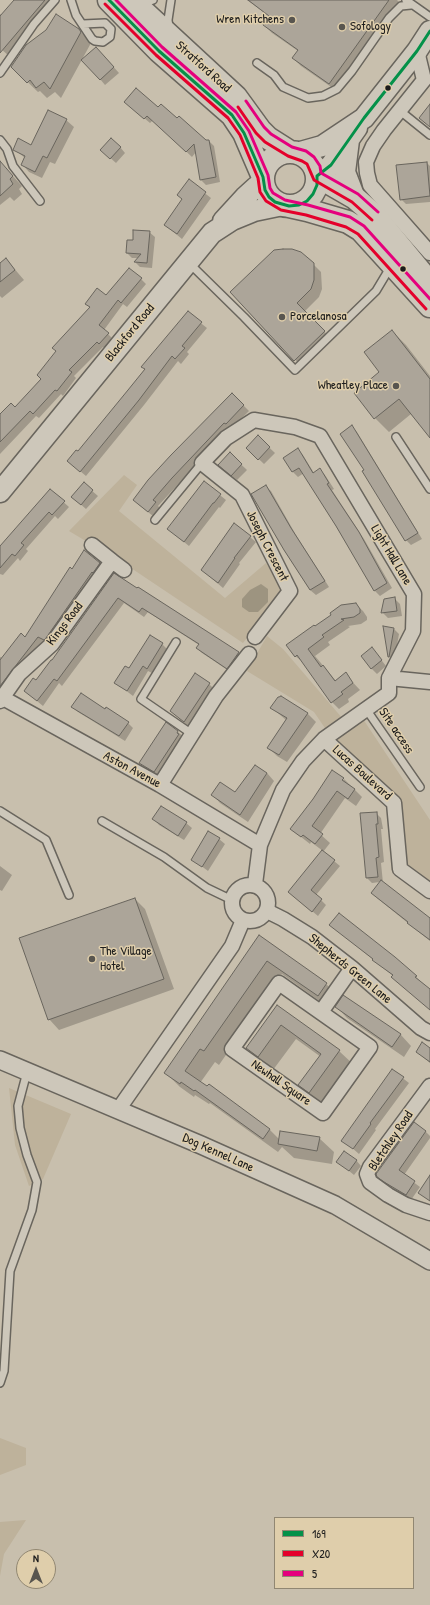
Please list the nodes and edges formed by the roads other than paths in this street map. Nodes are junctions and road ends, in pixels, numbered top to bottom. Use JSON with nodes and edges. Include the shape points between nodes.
{"nodes":[{"id":1,"x":55,"y":0,"type":"edge"},
{"id":2,"x":71,"y":0,"type":"edge"},
{"id":3,"x":109,"y":0,"type":"edge"},
{"id":4,"x":171,"y":0,"type":"edge"},
{"id":5,"x":140,"y":2,"type":"edge"},
{"id":6,"x":408,"y":2,"type":"edge"},
{"id":7,"x":430,"y":17,"type":"edge"},
{"id":8,"x":83,"y":24,"type":"dead end"},
{"id":9,"x":430,"y":31,"type":"edge"},
{"id":10,"x":158,"y":46,"type":"junction"},
{"id":11,"x":417,"y":51,"type":"junction"},
{"id":12,"x":257,"y":63,"type":"dead end"},
{"id":13,"x":1,"y":71,"type":"edge"},
{"id":14,"x":399,"y":110,"type":"junction"},
{"id":15,"x":364,"y":118,"type":"junction"},
{"id":16,"x":430,"y":135,"type":"edge"},
{"id":17,"x":349,"y":138,"type":"junction"},
{"id":18,"x":0,"y":140,"type":"edge"},
{"id":19,"x":294,"y":152,"type":"junction"},
{"id":20,"x":317,"y":176,"type":"junction"},
{"id":21,"x":263,"y":180,"type":"junction"},
{"id":22,"x":355,"y":198,"type":"junction"},
{"id":23,"x":40,"y":201,"type":"dead end"},
{"id":24,"x":286,"y":206,"type":"junction"},
{"id":25,"x":212,"y":233,"type":"junction"},
{"id":26,"x":430,"y":253,"type":"edge"},
{"id":27,"x":188,"y":262,"type":"junction"},
{"id":28,"x":393,"y":265,"type":"junction"},
{"id":29,"x":430,"y":283,"type":"edge"},
{"id":30,"x":430,"y":306,"type":"edge"},
{"id":31,"x":396,"y":437,"type":"dead end"},
{"id":32,"x":202,"y":463,"type":"junction"},
{"id":33,"x":430,"y":489,"type":"edge"},
{"id":34,"x":0,"y":492,"type":"edge"},
{"id":35,"x":155,"y":520,"type":"dead end"},
{"id":36,"x":92,"y":545,"type":"dead end"},
{"id":37,"x":112,"y":561,"type":"junction"},
{"id":38,"x":124,"y":570,"type":"dead end"},
{"id":39,"x":254,"y":637,"type":"dead end"},
{"id":40,"x":176,"y":642,"type":"dead end"},
{"id":41,"x":249,"y":654,"type":"dead end"},
{"id":42,"x":389,"y":678,"type":"junction"},
{"id":43,"x":430,"y":682,"type":"edge"},
{"id":44,"x":1,"y":699,"type":"edge"},
{"id":45,"x":366,"y":709,"type":"junction"},
{"id":46,"x":192,"y":734,"type":"junction"},
{"id":47,"x":324,"y":739,"type":"junction"},
{"id":48,"x":160,"y":785,"type":"junction"},
{"id":49,"x":420,"y":787,"type":"dead end"},
{"id":50,"x":0,"y":810,"type":"edge"},
{"id":51,"x":102,"y":821,"type":"dead end"},
{"id":52,"x":260,"y":845,"type":"junction"},
{"id":53,"x":256,"y":884,"type":"junction"},
{"id":54,"x":430,"y":891,"type":"edge"},
{"id":55,"x":69,"y":895,"type":"dead end"},
{"id":56,"x":232,"y":900,"type":"junction"},
{"id":57,"x":267,"y":911,"type":"junction"},
{"id":58,"x":244,"y":920,"type":"junction"},
{"id":59,"x":352,"y":968,"type":"junction"},
{"id":60,"x":321,"y":1012,"type":"junction"},
{"id":61,"x":430,"y":1033,"type":"edge"},
{"id":62,"x":0,"y":1060,"type":"edge"},
{"id":63,"x":28,"y":1071,"type":"junction"},
{"id":64,"x":430,"y":1086,"type":"edge"},
{"id":65,"x":118,"y":1110,"type":"junction"},
{"id":66,"x":430,"y":1213,"type":"edge"},
{"id":67,"x":430,"y":1261,"type":"edge"},
{"id":68,"x":0,"y":1383,"type":"edge"}],
"edges":[{"from":1,"to":13,"type":"lane","via":[[34,24]]},
{"from":2,"to":8,"type":"lane","via":[[76,15]]},
{"from":3,"to":10,"type":"highway","name":"Stratford Road"},
{"from":4,"to":10,"type":"lane","via":[[168,20]]},
{"from":5,"to":10,"type":"highway","name":"Stratford Road"},
{"from":6,"to":7,"type":"lane"},
{"from":6,"to":12,"type":"lane","via":[[389,18],[337,89],[322,96],[308,98],[283,87],[274,75]]},
{"from":9,"to":11,"type":"main road"},
{"from":10,"to":19,"type":"highway","name":"Stratford Road","via":[[236,97],[268,138]]},
{"from":10,"to":21,"type":"highway","name":"Stratford Road","via":[[232,115],[244,133]]},
{"from":11,"to":14,"type":"street","via":[[424,80]]},
{"from":11,"to":15,"type":"main road"},
{"from":14,"to":16,"type":"lane"},
{"from":14,"to":26,"type":"street","via":[[373,146],[366,162],[368,179],[370,185]]},
{"from":15,"to":17,"type":"main road"},
{"from":15,"to":19,"type":"main road","via":[[322,146]]},
{"from":17,"to":20,"type":"main road","via":[[331,165]]},
{"from":17,"to":22,"type":"main road","via":[[345,172]]},
{"from":18,"to":23,"type":"lane","via":[[7,149],[13,166]]},
{"from":19,"to":20,"type":"highway","name":"Stratford Road","via":[[311,161]]},
{"from":19,"to":21,"type":"highway","via":[[282,153],[269,162]]},
{"from":20,"to":22,"type":"highway"},
{"from":20,"to":24,"type":"highway","via":[[317,185],[307,201]]},
{"from":21,"to":24,"type":"highway","name":"Stratford Road","via":[[269,197]]},
{"from":21,"to":25,"type":"main road"},
{"from":22,"to":29,"type":"highway","via":[[375,216]]},
{"from":24,"to":25,"type":"main road","name":"Blackford Road","via":[[254,211],[232,220]]},
{"from":24,"to":28,"type":"highway","via":[[348,222],[361,230]]},
{"from":25,"to":27,"type":"main road","name":"Blackford Road"},
{"from":27,"to":28,"type":"lane","via":[[295,370],[376,291]]},
{"from":27,"to":34,"type":"main road","name":"Blackford Road"},
{"from":28,"to":30,"type":"highway"},
{"from":31,"to":33,"type":"lane"},
{"from":32,"to":35,"type":"lane"},
{"from":32,"to":39,"type":"street","name":"Joseph Crescent","via":[[242,495],[290,591]]},
{"from":32,"to":42,"type":"street","name":"Light Hall Lane","via":[[226,438],[254,420],[295,427],[320,436],[414,594],[413,631]]},
{"from":36,"to":37,"type":"street"},
{"from":37,"to":38,"type":"street"},
{"from":37,"to":44,"type":"street","name":"Kings Road","via":[[52,644],[19,674]]},
{"from":40,"to":46,"type":"lane","via":[[141,699]]},
{"from":41,"to":46,"type":"street","via":[[216,696]]},
{"from":42,"to":43,"type":"street"},
{"from":42,"to":45,"type":"street","name":"Light Hall Lane","via":[[389,693]]},
{"from":44,"to":48,"type":"street","name":"Aston Avenue"},
{"from":45,"to":47,"type":"street","name":"Light Hall Lane"},
{"from":45,"to":49,"type":"lane","name":"Site access"},
{"from":46,"to":48,"type":"street"},
{"from":47,"to":52,"type":"street","name":"Light Hall Lane","via":[[303,761],[284,790]]},
{"from":47,"to":54,"type":"street","name":"Lucas Boulevard","via":[[394,803],[400,869]]},
{"from":48,"to":52,"type":"street","name":"Aston Avenue"},
{"from":50,"to":55,"type":"lane","via":[[46,840]]},
{"from":51,"to":56,"type":"lane","via":[[164,857],[207,888]]},
{"from":52,"to":53,"type":"street","name":"Light Hall Lane"},
{"from":53,"to":56,"type":"street","via":[[242,886]]},
{"from":53,"to":57,"type":"street","via":[[266,894]]},
{"from":56,"to":58,"type":"street","via":[[234,912]]},
{"from":57,"to":58,"type":"street","via":[[260,919]]},
{"from":57,"to":59,"type":"street","name":"Shepherds Green Lane","via":[[312,937]]},
{"from":58,"to":65,"type":"street","via":[[232,946]]},
{"from":59,"to":60,"type":"street"},
{"from":59,"to":61,"type":"street","name":"Shepherds Green Lane"},
{"from":60,"to":60,"type":"street","name":"Newhall Square","via":[[370,1047],[322,1113],[232,1049],[279,983]]},
{"from":62,"to":63,"type":"street","name":"Dog Kennel Lane"},
{"from":63,"to":65,"type":"street","name":"Dog Kennel Lane"},
{"from":63,"to":68,"type":"lane","via":[[18,1106],[20,1128],[37,1182],[32,1210],[10,1271],[4,1370]]},
{"from":64,"to":66,"type":"street","name":"Bletchley Road","via":[[370,1167],[368,1174],[370,1182],[388,1195],[406,1205]]},
{"from":65,"to":67,"type":"street","name":"Dog Kennel Lane","via":[[335,1205]]}]}
